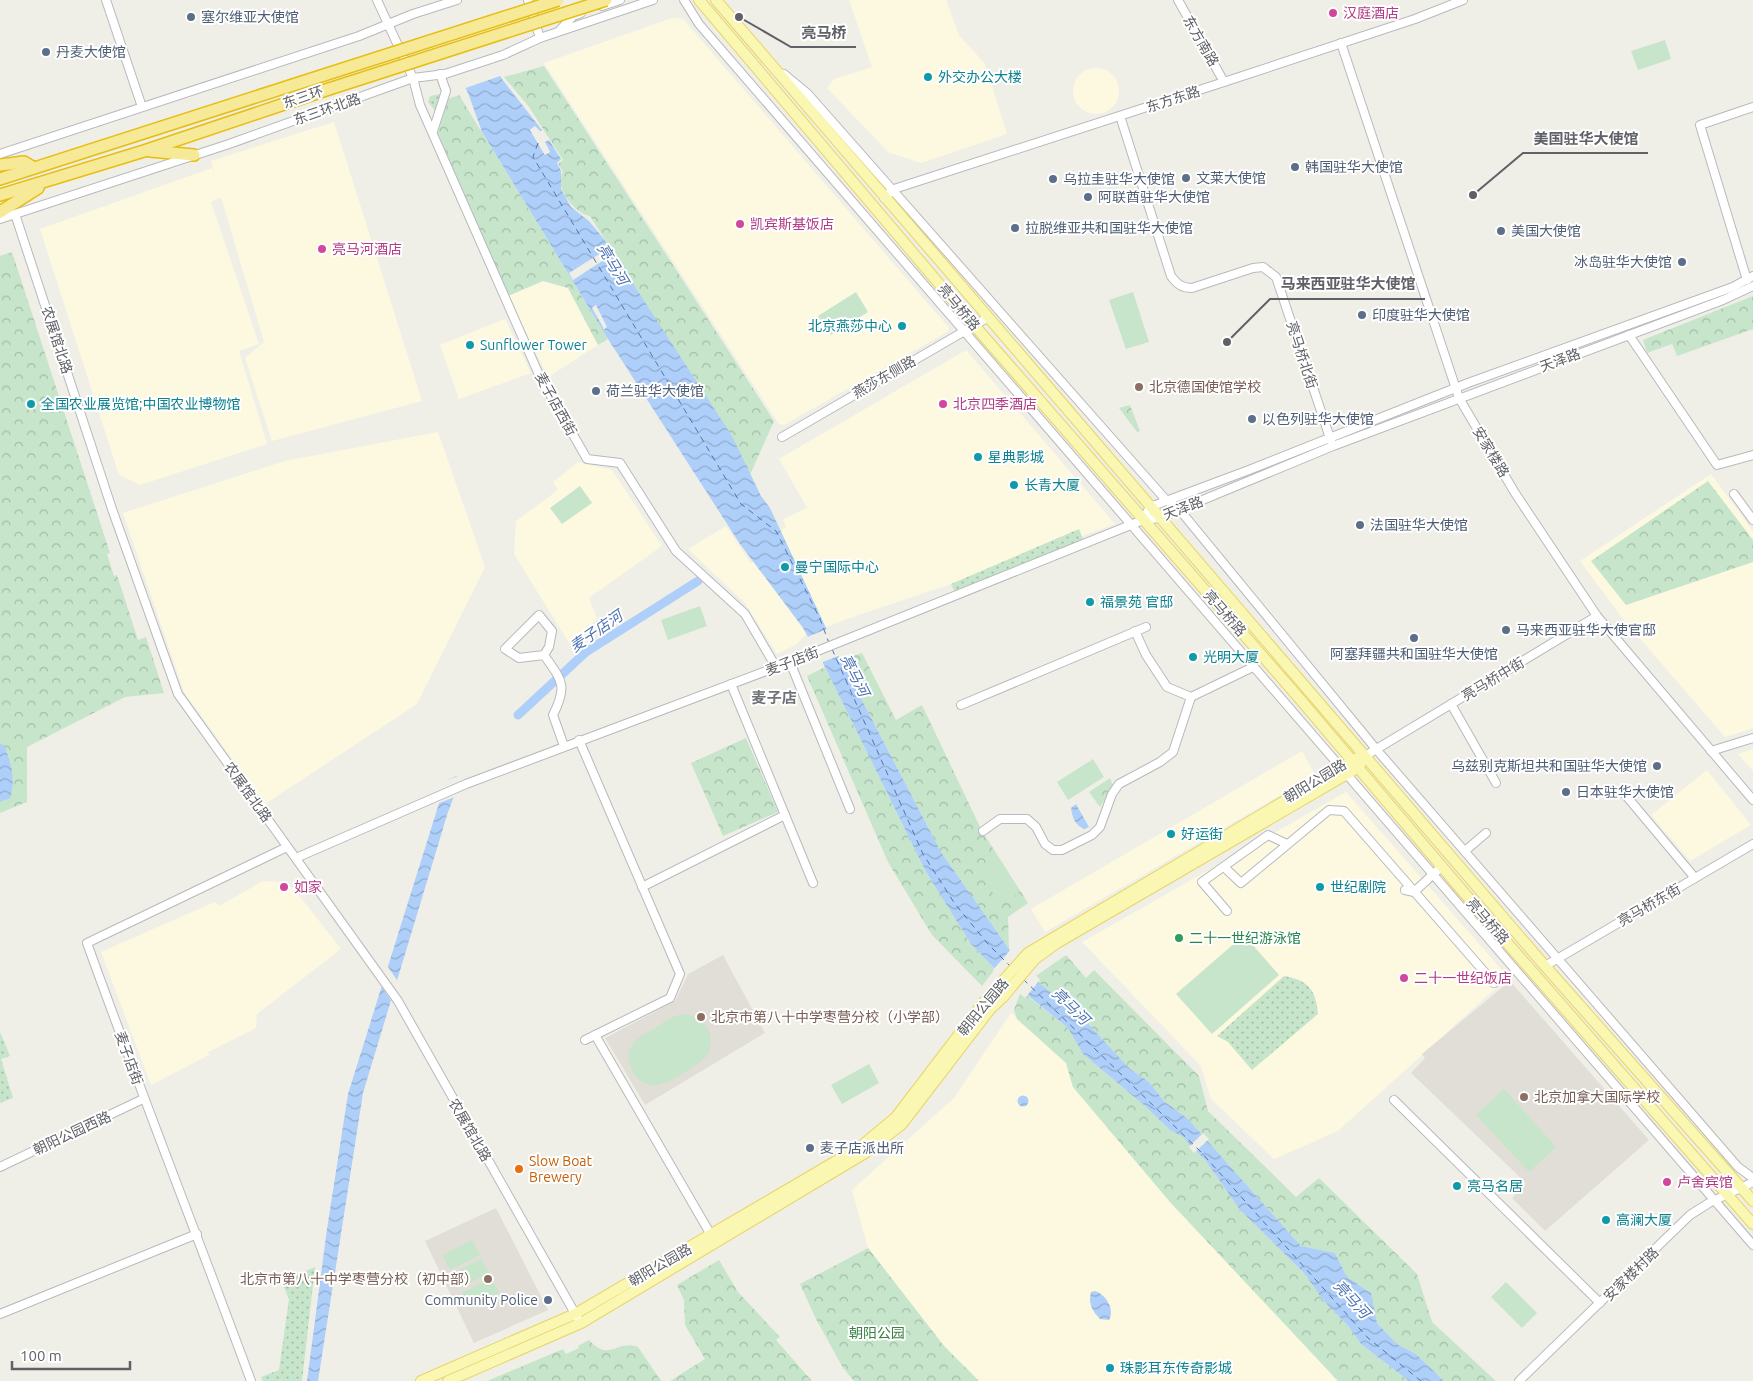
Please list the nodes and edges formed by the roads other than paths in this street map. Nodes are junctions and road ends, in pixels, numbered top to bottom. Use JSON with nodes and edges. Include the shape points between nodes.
{"nodes":[{"id":1,"x":106,"y":0,"type":"edge"},
{"id":2,"x":377,"y":0,"type":"edge"},
{"id":3,"x":457,"y":0,"type":"edge"},
{"id":4,"x":528,"y":0,"type":"edge"},
{"id":5,"x":558,"y":0,"type":"edge"},
{"id":6,"x":606,"y":0,"type":"edge"},
{"id":7,"x":620,"y":0,"type":"edge"},
{"id":8,"x":653,"y":0,"type":"edge"},
{"id":9,"x":684,"y":0,"type":"edge"},
{"id":10,"x":699,"y":0,"type":"edge"},
{"id":11,"x":716,"y":0,"type":"edge"},
{"id":12,"x":1178,"y":0,"type":"edge"},
{"id":13,"x":1463,"y":0,"type":"edge"},
{"id":14,"x":389,"y":23,"type":"junction"},
{"id":15,"x":559,"y":32,"type":"junction"},
{"id":16,"x":540,"y":38,"type":"junction"},
{"id":17,"x":1341,"y":43,"type":"junction"},
{"id":18,"x":768,"y":62,"type":"junction"},
{"id":19,"x":442,"y":74,"type":"junction"},
{"id":20,"x":413,"y":78,"type":"junction"},
{"id":21,"x":1224,"y":82,"type":"junction"},
{"id":22,"x":142,"y":107,"type":"junction"},
{"id":23,"x":1753,"y":107,"type":"edge"},
{"id":24,"x":1120,"y":116,"type":"junction"},
{"id":25,"x":433,"y":131,"type":"junction"},
{"id":26,"x":144,"y":151,"type":"junction"},
{"id":27,"x":0,"y":154,"type":"edge"},
{"id":28,"x":194,"y":155,"type":"junction"},
{"id":29,"x":0,"y":165,"type":"edge"},
{"id":30,"x":34,"y":168,"type":"junction"},
{"id":31,"x":0,"y":179,"type":"edge"},
{"id":32,"x":52,"y":179,"type":"junction"},
{"id":33,"x":894,"y":189,"type":"junction"},
{"id":34,"x":0,"y":195,"type":"edge"},
{"id":35,"x":884,"y":198,"type":"junction"},
{"id":36,"x":0,"y":212,"type":"edge"},
{"id":37,"x":15,"y":214,"type":"junction"},
{"id":38,"x":0,"y":219,"type":"edge"},
{"id":39,"x":1750,"y":278,"type":"edge"},
{"id":40,"x":1753,"y":286,"type":"edge"},
{"id":41,"x":987,"y":318,"type":"junction"},
{"id":42,"x":974,"y":325,"type":"junction"},
{"id":43,"x":964,"y":331,"type":"junction"},
{"id":44,"x":1628,"y":335,"type":"junction"},
{"id":45,"x":1455,"y":389,"type":"junction"},
{"id":46,"x":1459,"y":398,"type":"junction"},
{"id":47,"x":782,"y":437,"type":"dead end"},
{"id":48,"x":1330,"y":438,"type":"junction"},
{"id":49,"x":1333,"y":446,"type":"junction"},
{"id":50,"x":1753,"y":455,"type":"edge"},
{"id":51,"x":1734,"y":494,"type":"dead end"},
{"id":52,"x":1166,"y":500,"type":"junction"},
{"id":53,"x":1150,"y":507,"type":"junction"},
{"id":54,"x":1180,"y":509,"type":"junction"},
{"id":55,"x":1159,"y":518,"type":"junction"},
{"id":56,"x":1144,"y":520,"type":"junction"},
{"id":57,"x":1753,"y":520,"type":"edge"},
{"id":58,"x":1130,"y":525,"type":"junction"},
{"id":59,"x":1597,"y":616,"type":"junction"},
{"id":60,"x":1146,"y":627,"type":"dead end"},
{"id":61,"x":1136,"y":632,"type":"junction"},
{"id":62,"x":544,"y":655,"type":"junction"},
{"id":63,"x":790,"y":662,"type":"junction"},
{"id":64,"x":776,"y":667,"type":"junction"},
{"id":65,"x":1253,"y":667,"type":"junction"},
{"id":66,"x":731,"y":684,"type":"junction"},
{"id":67,"x":1191,"y":697,"type":"junction"},
{"id":68,"x":1451,"y":704,"type":"junction"},
{"id":69,"x":961,"y":705,"type":"dead end"},
{"id":70,"x":1753,"y":738,"type":"edge"},
{"id":71,"x":579,"y":740,"type":"junction"},
{"id":72,"x":564,"y":746,"type":"junction"},
{"id":73,"x":1376,"y":749,"type":"junction"},
{"id":74,"x":1712,"y":751,"type":"junction"},
{"id":75,"x":1365,"y":756,"type":"junction"},
{"id":76,"x":1355,"y":763,"type":"junction"},
{"id":77,"x":1343,"y":770,"type":"junction"},
{"id":78,"x":1496,"y":782,"type":"dead end"},
{"id":79,"x":1623,"y":792,"type":"dead end"},
{"id":80,"x":1753,"y":800,"type":"edge"},
{"id":81,"x":850,"y":809,"type":"dead end"},
{"id":82,"x":785,"y":815,"type":"junction"},
{"id":83,"x":1259,"y":824,"type":"junction"},
{"id":84,"x":982,"y":831,"type":"dead end"},
{"id":85,"x":1486,"y":833,"type":"dead end"},
{"id":86,"x":1268,"y":835,"type":"junction"},
{"id":87,"x":1287,"y":844,"type":"junction"},
{"id":88,"x":1753,"y":844,"type":"edge"},
{"id":89,"x":288,"y":847,"type":"junction"},
{"id":90,"x":1466,"y":851,"type":"junction"},
{"id":91,"x":296,"y":858,"type":"junction"},
{"id":92,"x":1224,"y":867,"type":"junction"},
{"id":93,"x":1441,"y":867,"type":"junction"},
{"id":94,"x":1433,"y":875,"type":"junction"},
{"id":95,"x":1695,"y":878,"type":"junction"},
{"id":96,"x":813,"y":883,"type":"dead end"},
{"id":97,"x":642,"y":887,"type":"junction"},
{"id":98,"x":1405,"y":890,"type":"dead end"},
{"id":99,"x":1414,"y":892,"type":"junction"},
{"id":100,"x":1227,"y":911,"type":"dead end"},
{"id":101,"x":1032,"y":956,"type":"junction"},
{"id":102,"x":1558,"y":958,"type":"junction"},
{"id":103,"x":1545,"y":966,"type":"junction"},
{"id":104,"x":1494,"y":983,"type":"dead end"},
{"id":105,"x":1005,"y":988,"type":"junction"},
{"id":106,"x":595,"y":1035,"type":"junction"},
{"id":107,"x":585,"y":1040,"type":"dead end"},
{"id":108,"x":144,"y":1099,"type":"junction"},
{"id":109,"x":1394,"y":1100,"type":"dead end"},
{"id":110,"x":0,"y":1167,"type":"edge"},
{"id":111,"x":1753,"y":1178,"type":"edge"},
{"id":112,"x":1753,"y":1182,"type":"edge"},
{"id":113,"x":1742,"y":1189,"type":"junction"},
{"id":114,"x":1728,"y":1196,"type":"junction"},
{"id":115,"x":1714,"y":1200,"type":"junction"},
{"id":116,"x":1753,"y":1202,"type":"edge"},
{"id":117,"x":1753,"y":1224,"type":"edge"},
{"id":118,"x":196,"y":1234,"type":"junction"},
{"id":119,"x":711,"y":1235,"type":"junction"},
{"id":120,"x":1753,"y":1245,"type":"edge"},
{"id":121,"x":1600,"y":1303,"type":"junction"},
{"id":122,"x":0,"y":1314,"type":"edge"},
{"id":123,"x":575,"y":1314,"type":"junction"},
{"id":124,"x":580,"y":1324,"type":"junction"},
{"id":125,"x":251,"y":1381,"type":"edge"},
{"id":126,"x":421,"y":1381,"type":"edge"},
{"id":127,"x":448,"y":1381,"type":"edge"},
{"id":128,"x":1519,"y":1381,"type":"edge"}],
"edges":[{"from":1,"to":22,"type":"street"},
{"from":2,"to":14,"type":"street","name":"麦子店西街"},
{"from":3,"to":14,"type":"street"},
{"from":4,"to":16,"type":"street"},
{"from":5,"to":30,"type":"highway","name":"东三环","bridge":true},
{"from":6,"to":26,"type":"highway","name":"东三环","bridge":true},
{"from":7,"to":15,"type":"street","via":[[573,16]]},
{"from":8,"to":15,"type":"street","name":"东三环北路"},
{"from":9,"to":43,"type":"street","via":[[699,24]]},
{"from":10,"to":42,"type":"main road","name":"亮马桥路"},
{"from":11,"to":18,"type":"main road","name":"亮马桥路"},
{"from":12,"to":21,"type":"street","name":"东方南路"},
{"from":13,"to":17,"type":"street","name":"东方东路"},
{"from":14,"to":20,"type":"street","name":"麦子店西街"},
{"from":14,"to":22,"type":"street","via":[[359,36]]},
{"from":15,"to":16,"type":"street","name":"东三环北路"},
{"from":16,"to":19,"type":"street","name":"东三环北路","via":[[503,55]]},
{"from":17,"to":21,"type":"street","name":"东方东路"},
{"from":17,"to":45,"type":"street","name":"安家楼路"},
{"from":18,"to":33,"type":"street","via":[[807,93]]},
{"from":18,"to":35,"type":"main road","name":"亮马桥路"},
{"from":19,"to":20,"type":"street","name":"东三环北路"},
{"from":19,"to":25,"type":"street","via":[[446,91]]},
{"from":20,"to":25,"type":"street","name":"麦子店西街","via":[[420,105]]},
{"from":20,"to":28,"type":"street","name":"东三环北路"},
{"from":21,"to":24,"type":"street","name":"东方东路"},
{"from":22,"to":27,"type":"street"},
{"from":23,"to":39,"type":"street","via":[[1700,125]]},
{"from":24,"to":33,"type":"street","name":"东方东路"},
{"from":24,"to":48,"type":"street","name":"亮马桥北街","via":[[1171,276],[1185,288],[1253,268],[1263,267],[1276,277]]},
{"from":25,"to":64,"type":"street","name":"麦子店西街","via":[[540,378],[587,459],[620,463],[676,551],[746,614]]},
{"from":26,"to":28,"type":"highway"},
{"from":26,"to":32,"type":"highway","name":"东三环"},
{"from":28,"to":37,"type":"street","name":"东三环北路"},
{"from":29,"to":30,"type":"highway","via":[[24,162]]},
{"from":30,"to":31,"type":"highway","name":"东三环"},
{"from":32,"to":34,"type":"highway","name":"东三环"},
{"from":32,"to":36,"type":"highway"},
{"from":33,"to":35,"type":"street","name":"东方东路"},
{"from":33,"to":52,"type":"street"},
{"from":35,"to":41,"type":"main road","name":"亮马桥路"},
{"from":37,"to":38,"type":"street","name":"东三环北路"},
{"from":37,"to":89,"type":"street","name":"农展馆北路","via":[[112,509],[178,694]]},
{"from":39,"to":45,"type":"street","name":"天泽路"},
{"from":40,"to":44,"type":"street","name":"天泽路"},
{"from":41,"to":42,"type":"street","name":"燕莎东侧路"},
{"from":41,"to":53,"type":"main road","name":"亮马桥路"},
{"from":42,"to":43,"type":"street","name":"燕莎东侧路"},
{"from":42,"to":56,"type":"main road","name":"亮马桥路"},
{"from":43,"to":47,"type":"street","name":"燕莎东侧路"},
{"from":43,"to":58,"type":"street"},
{"from":44,"to":46,"type":"street","name":"天泽路"},
{"from":44,"to":50,"type":"street","via":[[1717,465]]},
{"from":45,"to":46,"type":"street","name":"安家楼路"},
{"from":45,"to":48,"type":"street","name":"天泽路"},
{"from":46,"to":49,"type":"street","name":"天泽路"},
{"from":46,"to":59,"type":"street","name":"安家楼路","via":[[1515,493]]},
{"from":48,"to":49,"type":"street","name":"亮马桥北街"},
{"from":48,"to":52,"type":"street","name":"天泽路"},
{"from":49,"to":54,"type":"street","name":"天泽路"},
{"from":51,"to":57,"type":"street"},
{"from":52,"to":53,"type":"street","name":"天泽路"},
{"from":52,"to":54,"type":"street"},
{"from":53,"to":55,"type":"main road","name":"亮马桥路"},
{"from":53,"to":56,"type":"street","name":"天泽路"},
{"from":54,"to":55,"type":"street","name":"天泽路"},
{"from":54,"to":73,"type":"street"},
{"from":55,"to":56,"type":"street","name":"天泽路"},
{"from":55,"to":75,"type":"main road","name":"亮马桥路"},
{"from":56,"to":58,"type":"street","name":"麦子店街"},
{"from":56,"to":76,"type":"main road","name":"亮马桥路"},
{"from":58,"to":63,"type":"street","name":"麦子店街"},
{"from":58,"to":65,"type":"street"},
{"from":59,"to":68,"type":"street","name":"亮马桥中街"},
{"from":59,"to":74,"type":"street","name":"安家楼路"},
{"from":60,"to":61,"type":"street"},
{"from":61,"to":67,"type":"street","via":[[1146,655],[1168,687]]},
{"from":61,"to":69,"type":"street"},
{"from":62,"to":62,"type":"street","via":[[552,631],[539,615],[505,648],[519,658]]},
{"from":62,"to":72,"type":"street","via":[[561,680],[562,696],[553,715]]},
{"from":63,"to":64,"type":"street","name":"麦子店街"},
{"from":63,"to":81,"type":"street"},
{"from":64,"to":66,"type":"street","name":"麦子店街"},
{"from":65,"to":67,"type":"street"},
{"from":65,"to":77,"type":"street"},
{"from":66,"to":71,"type":"street","name":"麦子店街"},
{"from":66,"to":82,"type":"street"},
{"from":67,"to":84,"type":"street","via":[[1173,752],[1119,784],[1100,827],[1092,835],[1062,850],[1053,850],[1027,819],[1000,819]]},
{"from":68,"to":73,"type":"street","name":"亮马桥中街"},
{"from":68,"to":78,"type":"street"},
{"from":70,"to":74,"type":"street"},
{"from":71,"to":72,"type":"street","name":"麦子店街"},
{"from":71,"to":97,"type":"street"},
{"from":72,"to":91,"type":"street","name":"麦子店街","via":[[434,797]]},
{"from":73,"to":75,"type":"street","name":"亮马桥中街"},
{"from":73,"to":90,"type":"street"},
{"from":74,"to":80,"type":"street","name":"安家楼路"},
{"from":75,"to":76,"type":"main road","name":"朝阳公园路"},
{"from":75,"to":103,"type":"main road","name":"亮马桥路"},
{"from":76,"to":77,"type":"main road","name":"朝阳公园路"},
{"from":76,"to":93,"type":"main road","name":"亮马桥路"},
{"from":77,"to":83,"type":"main road","name":"朝阳公园路"},
{"from":77,"to":94,"type":"street"},
{"from":77,"to":101,"type":"main road","name":"朝阳公园路"},
{"from":79,"to":95,"type":"street"},
{"from":82,"to":96,"type":"street"},
{"from":82,"to":97,"type":"street"},
{"from":83,"to":86,"type":"street"},
{"from":83,"to":101,"type":"main road","name":"朝阳公园路"},
{"from":85,"to":90,"type":"street"},
{"from":86,"to":87,"type":"street"},
{"from":86,"to":92,"type":"street"},
{"from":87,"to":92,"type":"street","via":[[1241,883]]},
{"from":87,"to":99,"type":"street","via":[[1329,810],[1344,812]]},
{"from":88,"to":95,"type":"street","name":"亮马桥东街"},
{"from":89,"to":91,"type":"street","name":"农展馆北路"},
{"from":89,"to":108,"type":"street","name":"麦子店街","via":[[87,943]]},
{"from":90,"to":102,"type":"street"},
{"from":91,"to":123,"type":"street","name":"农展馆北路","via":[[395,996]]},
{"from":92,"to":100,"type":"street","via":[[1202,882]]},
{"from":93,"to":94,"type":"street"},
{"from":93,"to":114,"type":"main road","name":"亮马桥路"},
{"from":94,"to":99,"type":"street"},
{"from":94,"to":115,"type":"street"},
{"from":95,"to":102,"type":"street","name":"亮马桥东街"},
{"from":97,"to":106,"type":"street","via":[[680,974],[670,998]]},
{"from":98,"to":99,"type":"street"},
{"from":99,"to":104,"type":"street"},
{"from":101,"to":105,"type":"main road","name":"朝阳公园路"},
{"from":102,"to":103,"type":"street","name":"亮马桥东街"},
{"from":102,"to":111,"type":"street","via":[[1738,1167]]},
{"from":103,"to":113,"type":"main road","name":"亮马桥路"},
{"from":105,"to":119,"type":"main road","name":"朝阳公园路","via":[[983,1003],[896,1117],[860,1147]]},
{"from":105,"to":124,"type":"main road","name":"朝阳公园路","via":[[902,1124],[865,1153]]},
{"from":106,"to":107,"type":"street"},
{"from":106,"to":119,"type":"street"},
{"from":108,"to":110,"type":"street","name":"朝阳公园西路"},
{"from":108,"to":118,"type":"street","name":"麦子店街"},
{"from":109,"to":121,"type":"street"},
{"from":112,"to":113,"type":"street","name":"安家楼村路"},
{"from":113,"to":114,"type":"street","name":"安家楼村路"},
{"from":113,"to":116,"type":"main road","name":"亮马桥路"},
{"from":114,"to":115,"type":"street","name":"安家楼村路"},
{"from":114,"to":117,"type":"main road","name":"亮马桥路"},
{"from":115,"to":120,"type":"street"},
{"from":115,"to":121,"type":"street","name":"安家楼村路","via":[[1690,1215]]},
{"from":118,"to":122,"type":"street"},
{"from":118,"to":125,"type":"street","name":"麦子店街"},
{"from":119,"to":123,"type":"main road","name":"朝阳公园路"},
{"from":121,"to":128,"type":"street","name":"安家楼村路"},
{"from":123,"to":124,"type":"street","name":"农展馆北路"},
{"from":123,"to":126,"type":"main road","name":"朝阳公园路"},
{"from":124,"to":127,"type":"main road","name":"朝阳公园路"}]}
